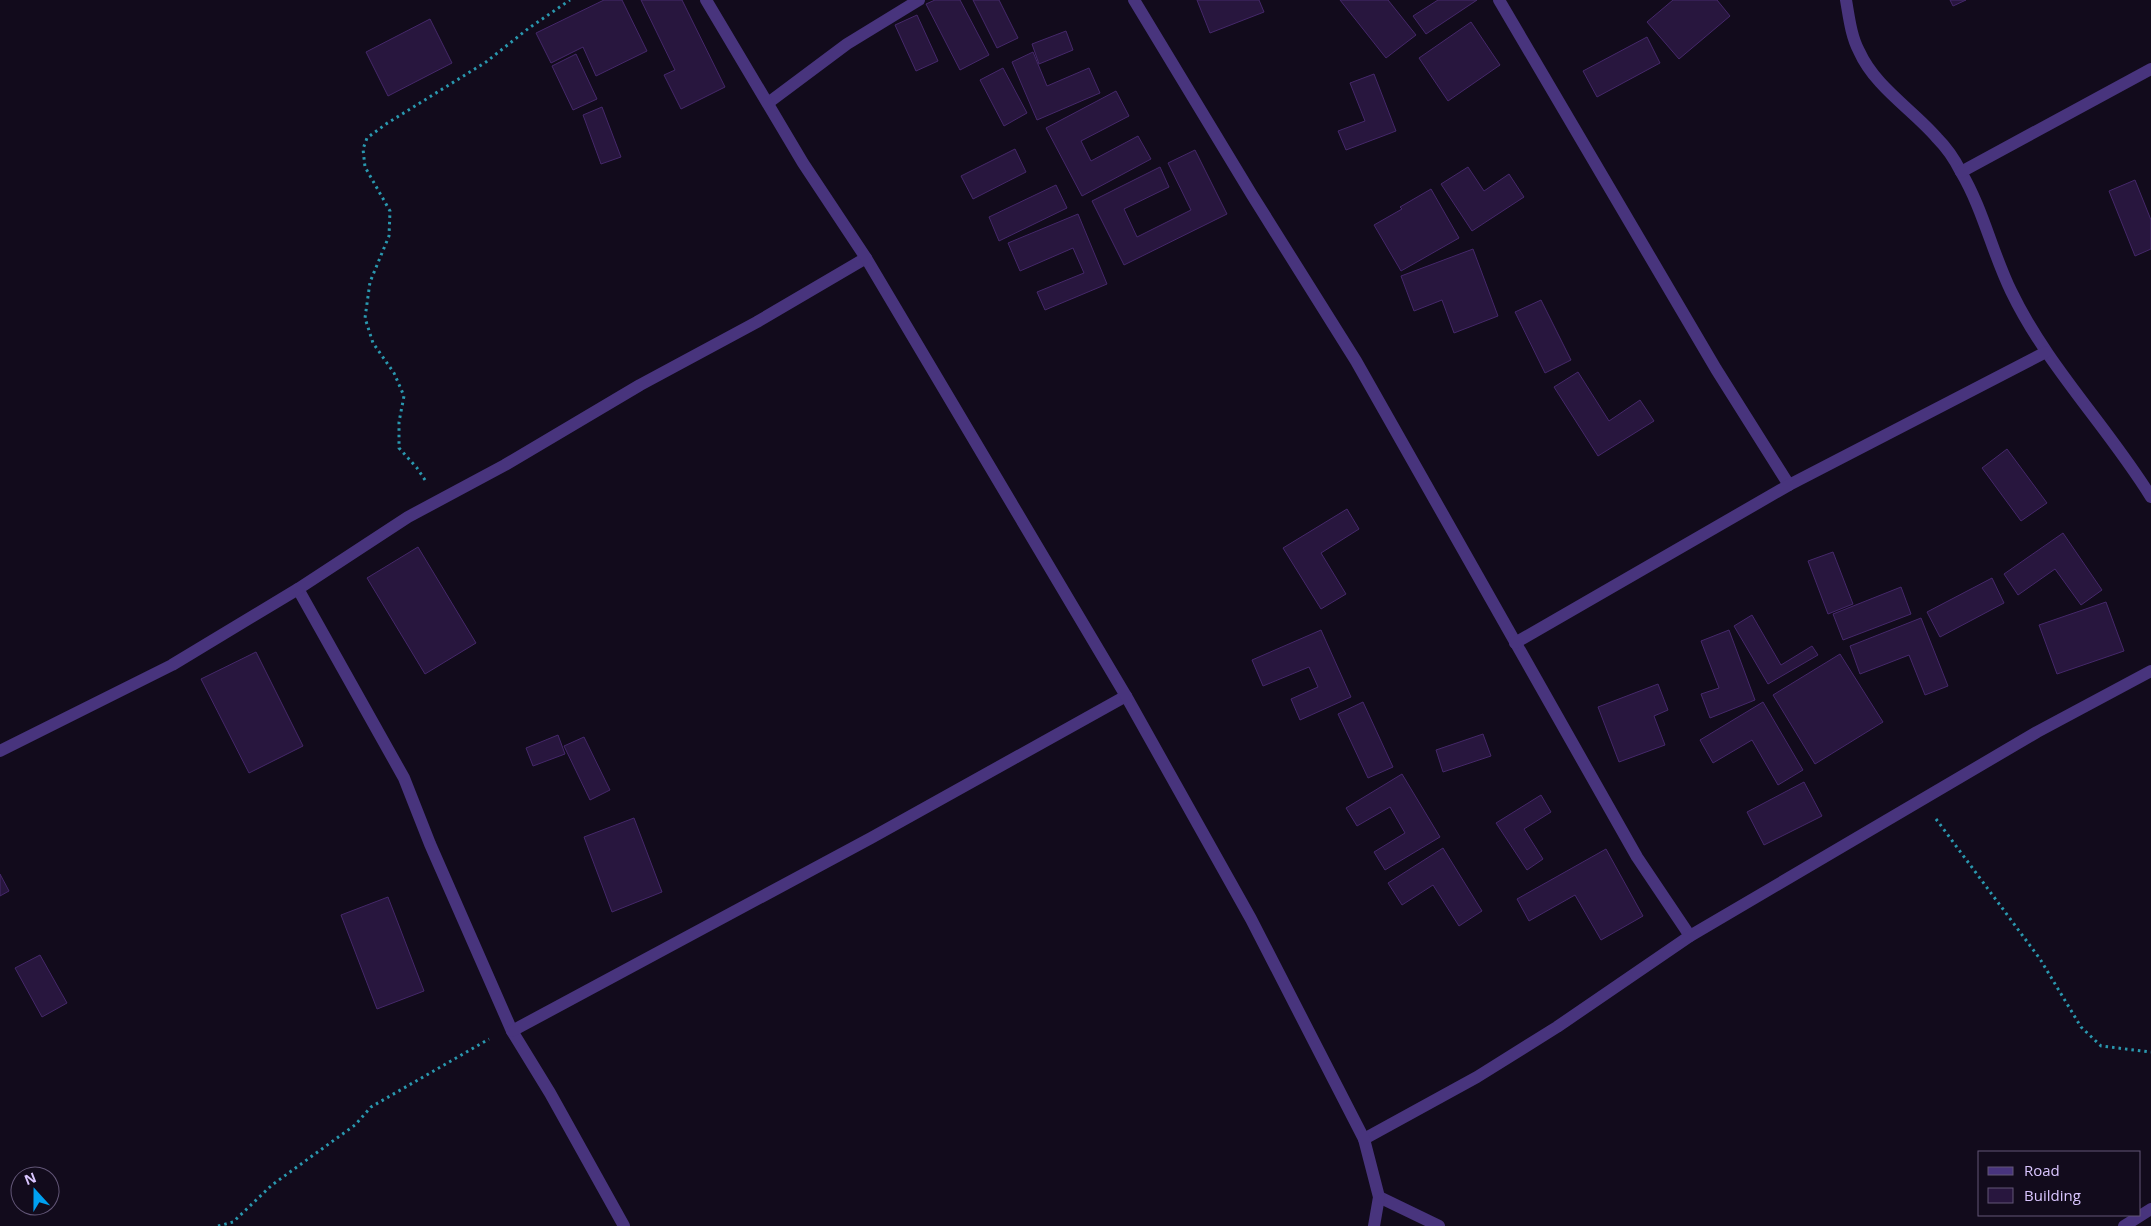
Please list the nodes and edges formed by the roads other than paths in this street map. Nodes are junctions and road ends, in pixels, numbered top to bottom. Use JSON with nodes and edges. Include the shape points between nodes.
{"nodes":[{"id":1,"x":706,"y":0,"type":"edge"},
{"id":2,"x":919,"y":0,"type":"edge"},
{"id":3,"x":1134,"y":0,"type":"edge"},
{"id":4,"x":1499,"y":0,"type":"edge"},
{"id":5,"x":1846,"y":0,"type":"edge"},
{"id":6,"x":2151,"y":69,"type":"edge"},
{"id":7,"x":768,"y":103,"type":"junction"},
{"id":8,"x":1961,"y":172,"type":"junction"},
{"id":9,"x":866,"y":258,"type":"junction"},
{"id":10,"x":2046,"y":352,"type":"junction"},
{"id":11,"x":1789,"y":485,"type":"junction"},
{"id":12,"x":2151,"y":497,"type":"edge"},
{"id":13,"x":298,"y":589,"type":"junction"},
{"id":14,"x":1515,"y":643,"type":"junction"},
{"id":15,"x":2151,"y":671,"type":"edge"},
{"id":16,"x":1126,"y":696,"type":"junction"},
{"id":17,"x":0,"y":751,"type":"edge"},
{"id":18,"x":1690,"y":936,"type":"junction"},
{"id":19,"x":509,"y":1025,"type":"junction"},
{"id":20,"x":1364,"y":1139,"type":"junction"},
{"id":21,"x":1379,"y":1197,"type":"junction"},
{"id":22,"x":2140,"y":1216,"type":"edge"},
{"id":23,"x":624,"y":1226,"type":"edge"},
{"id":24,"x":1374,"y":1226,"type":"edge"},
{"id":25,"x":1439,"y":1226,"type":"edge"},
{"id":26,"x":2124,"y":1226,"type":"edge"}],
"edges":[{"from":1,"to":7,"type":"street"},
{"from":2,"to":7,"type":"street","via":[[847,44]]},
{"from":3,"to":14,"type":"street","via":[[1356,361]]},
{"from":4,"to":11,"type":"street","via":[[1716,369]]},
{"from":5,"to":8,"type":"street","via":[[1853,35],[1870,70],[1938,138]]},
{"from":6,"to":8,"type":"street"},
{"from":7,"to":9,"type":"street"},
{"from":8,"to":10,"type":"street","via":[[2011,290]]},
{"from":9,"to":13,"type":"street","via":[[408,517]]},
{"from":9,"to":16,"type":"street"},
{"from":10,"to":11,"type":"street"},
{"from":10,"to":12,"type":"street"},
{"from":11,"to":14,"type":"street"},
{"from":13,"to":17,"type":"street","via":[[172,665]]},
{"from":13,"to":19,"type":"street","via":[[404,778]]},
{"from":14,"to":18,"type":"street","via":[[1637,857]]},
{"from":15,"to":18,"type":"street","via":[[2037,732]]},
{"from":16,"to":19,"type":"street","via":[[879,833]]},
{"from":16,"to":20,"type":"street","via":[[1251,919]]},
{"from":18,"to":20,"type":"street","via":[[1477,1077]]},
{"from":19,"to":23,"type":"street"},
{"from":20,"to":21,"type":"street"},
{"from":21,"to":24,"type":"street"},
{"from":21,"to":25,"type":"street"},
{"from":22,"to":26,"type":"street"}]}
